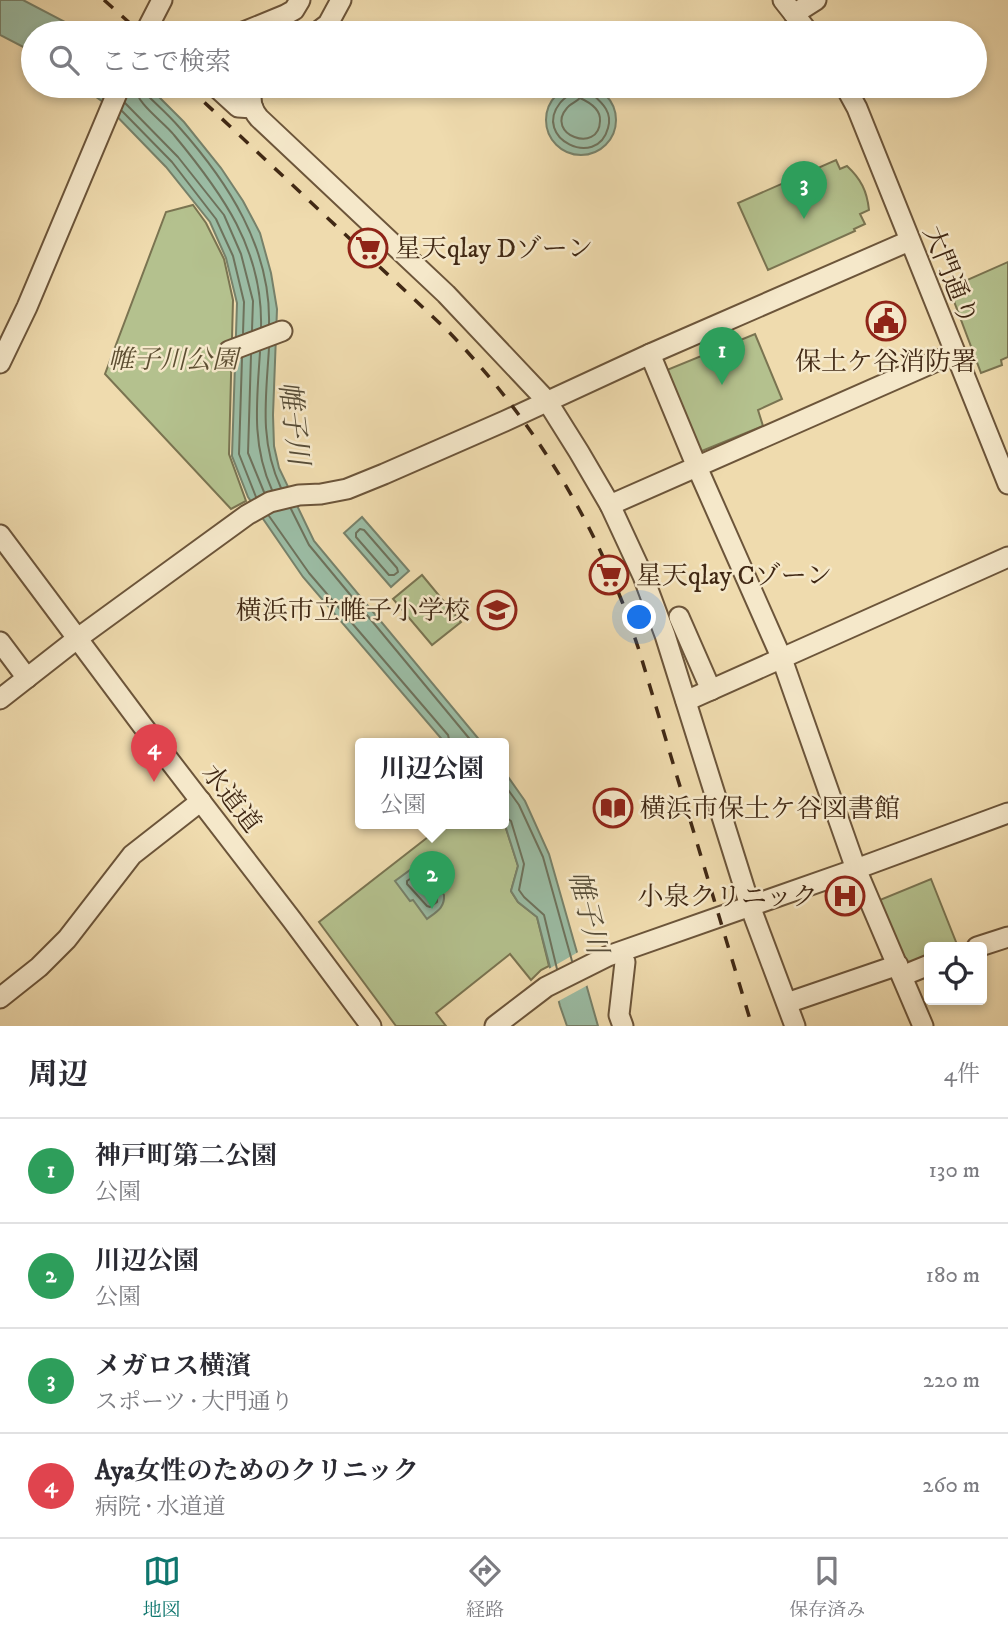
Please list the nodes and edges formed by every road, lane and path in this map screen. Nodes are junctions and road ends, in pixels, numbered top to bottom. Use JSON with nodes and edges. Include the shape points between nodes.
{"nodes":[{"id":1,"x":162,"y":0,"type":"edge"},
{"id":2,"x":300,"y":0,"type":"edge"},
{"id":3,"x":341,"y":0,"type":"edge"},
{"id":4,"x":816,"y":0,"type":"edge"},
{"id":5,"x":789,"y":7,"type":"edge"},
{"id":6,"x":154,"y":21,"type":"edge"},
{"id":7,"x":270,"y":21,"type":"edge"},
{"id":8,"x":329,"y":21,"type":"edge"},
{"id":9,"x":800,"y":21,"type":"edge"},
{"id":10,"x":115,"y":98,"type":"edge"},
{"id":11,"x":228,"y":98,"type":"edge"},
{"id":12,"x":251,"y":98,"type":"edge"},
{"id":13,"x":852,"y":98,"type":"edge"},
{"id":14,"x":253,"y":108,"type":"junction"},
{"id":15,"x":909,"y":241,"type":"junction"},
{"id":16,"x":282,"y":331,"type":"dead end"},
{"id":17,"x":229,"y":351,"type":"dead end"},
{"id":18,"x":955,"y":353,"type":"junction"},
{"id":19,"x":650,"y":354,"type":"junction"},
{"id":20,"x":0,"y":363,"type":"edge"},
{"id":21,"x":547,"y":401,"type":"junction"},
{"id":22,"x":697,"y":467,"type":"junction"},
{"id":23,"x":1008,"y":484,"type":"edge"},
{"id":24,"x":610,"y":505,"type":"junction"},
{"id":25,"x":0,"y":535,"type":"edge"},
{"id":26,"x":1008,"y":557,"type":"edge"},
{"id":27,"x":679,"y":617,"type":"dead end"},
{"id":28,"x":78,"y":638,"type":"junction"},
{"id":29,"x":0,"y":642,"type":"edge"},
{"id":30,"x":782,"y":659,"type":"junction"},
{"id":31,"x":27,"y":678,"type":"junction"},
{"id":32,"x":711,"y":690,"type":"junction"},
{"id":33,"x":0,"y":699,"type":"edge"},
{"id":34,"x":686,"y":701,"type":"junction"},
{"id":35,"x":201,"y":801,"type":"junction"},
{"id":36,"x":1008,"y":813,"type":"edge"},
{"id":37,"x":856,"y":869,"type":"junction"},
{"id":38,"x":750,"y":906,"type":"junction"},
{"id":39,"x":1008,"y":937,"type":"edge"},
{"id":40,"x":987,"y":944,"type":"edge"},
{"id":41,"x":625,"y":962,"type":"dead end"},
{"id":42,"x":924,"y":966,"type":"edge"},
{"id":43,"x":900,"y":971,"type":"junction"},
{"id":44,"x":0,"y":998,"type":"edge"},
{"id":45,"x":787,"y":1003,"type":"junction"},
{"id":46,"x":371,"y":1026,"type":"edge"},
{"id":47,"x":495,"y":1026,"type":"edge"},
{"id":48,"x":623,"y":1026,"type":"edge"},
{"id":49,"x":795,"y":1026,"type":"edge"},
{"id":50,"x":923,"y":1026,"type":"edge"}],
"edges":[{"from":1,"to":6,"type":"street"},
{"from":2,"to":7,"type":"street","via":[[294,10]]},
{"from":3,"to":8,"type":"street"},
{"from":4,"to":5,"type":"street"},
{"from":5,"to":9,"type":"street"},
{"from":10,"to":20,"type":"street"},
{"from":11,"to":14,"type":"street","via":[[238,107]]},
{"from":12,"to":14,"type":"street"},
{"from":13,"to":15,"type":"street","name":"大門通り"},
{"from":14,"to":21,"type":"street","via":[[446,294]]},
{"from":15,"to":18,"type":"street","name":"大門通り"},
{"from":15,"to":19,"type":"street"},
{"from":16,"to":17,"type":"street"},
{"from":18,"to":22,"type":"street"},
{"from":18,"to":23,"type":"street","name":"大門通り"},
{"from":19,"to":21,"type":"street"},
{"from":19,"to":22,"type":"street"},
{"from":21,"to":24,"type":"street"},
{"from":21,"to":28,"type":"street","via":[[347,489],[270,502]]},
{"from":22,"to":24,"type":"street"},
{"from":22,"to":30,"type":"street"},
{"from":24,"to":34,"type":"street","via":[[666,635]]},
{"from":25,"to":28,"type":"street","name":"水道道"},
{"from":26,"to":30,"type":"street"},
{"from":27,"to":32,"type":"street"},
{"from":28,"to":31,"type":"street"},
{"from":28,"to":35,"type":"street","name":"水道道"},
{"from":29,"to":31,"type":"street"},
{"from":30,"to":32,"type":"street"},
{"from":30,"to":37,"type":"street"},
{"from":31,"to":33,"type":"street"},
{"from":32,"to":34,"type":"street"},
{"from":34,"to":38,"type":"street"},
{"from":35,"to":44,"type":"street","via":[[132,856],[67,939]]},
{"from":35,"to":46,"type":"street","name":"水道道"},
{"from":36,"to":37,"type":"street"},
{"from":37,"to":38,"type":"street"},
{"from":37,"to":43,"type":"street"},
{"from":38,"to":45,"type":"street"},
{"from":38,"to":47,"type":"street","via":[[592,963],[546,987]]},
{"from":39,"to":40,"type":"street"},
{"from":41,"to":48,"type":"street","via":[[619,1015]]},
{"from":42,"to":43,"type":"street"},
{"from":43,"to":45,"type":"street"},
{"from":43,"to":50,"type":"street"},
{"from":45,"to":49,"type":"street"}]}
